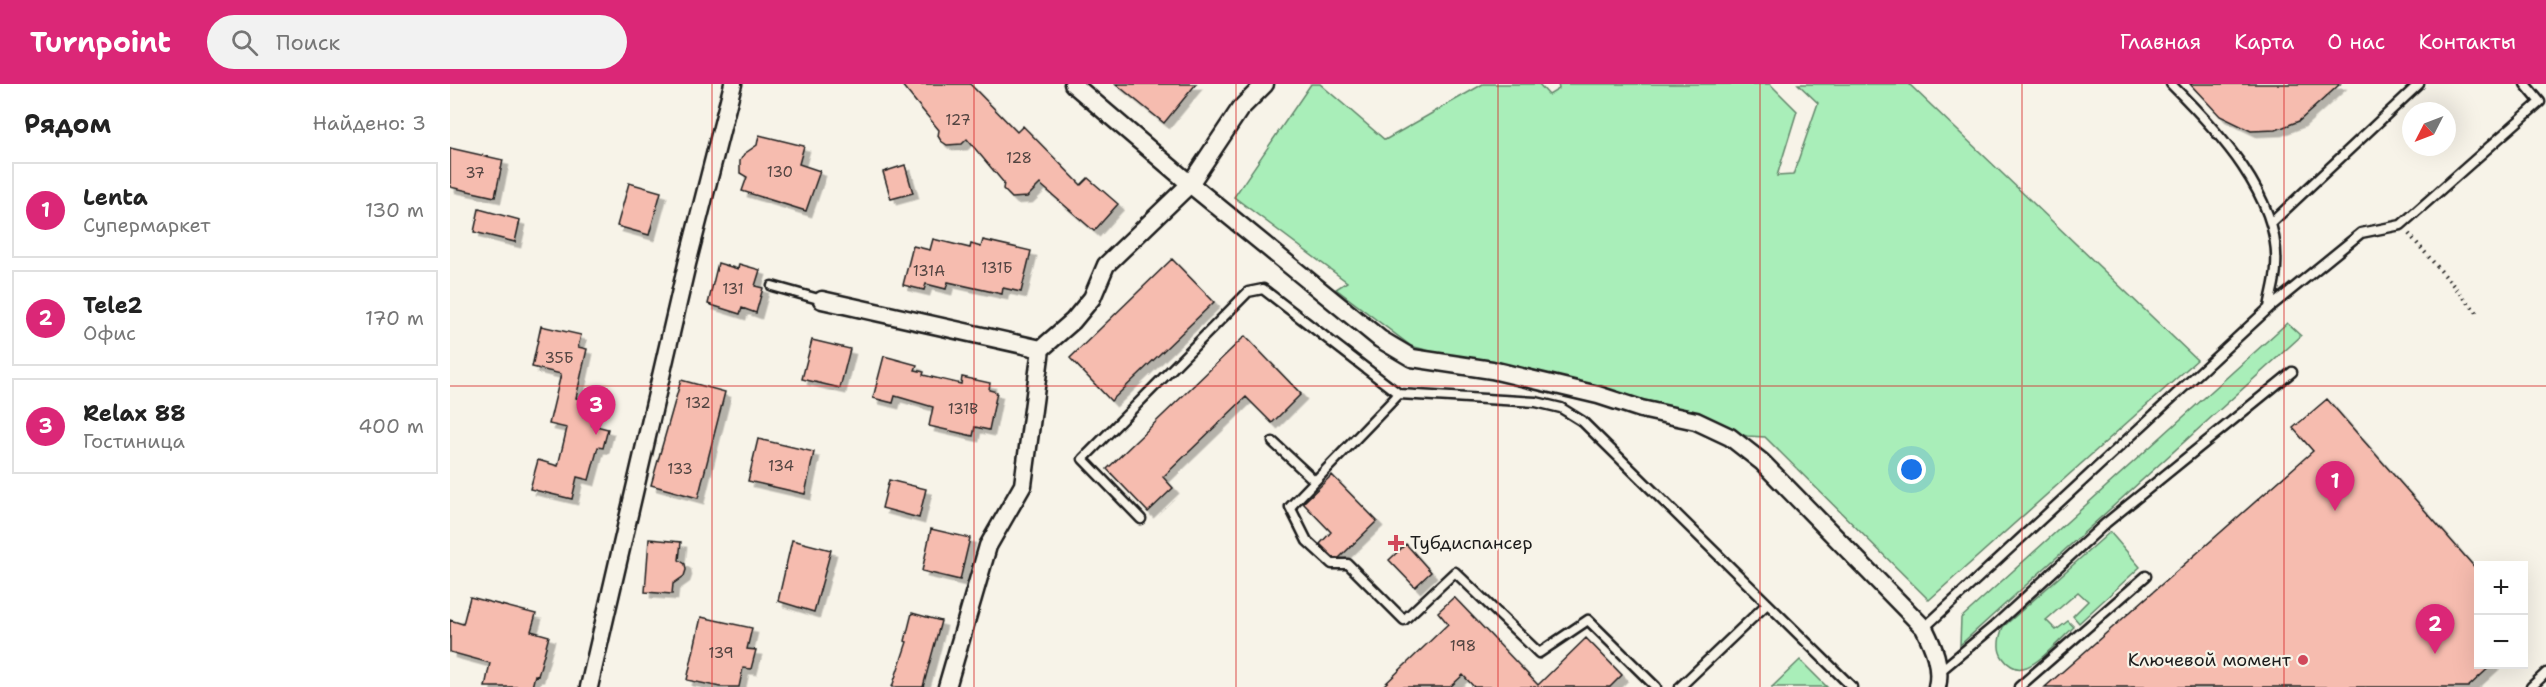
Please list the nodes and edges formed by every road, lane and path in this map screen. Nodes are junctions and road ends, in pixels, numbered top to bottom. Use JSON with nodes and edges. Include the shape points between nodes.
{"nodes":[{"id":1,"x":732,"y":84,"type":"edge"},
{"id":2,"x":1073,"y":84,"type":"edge"},
{"id":3,"x":1265,"y":84,"type":"edge"},
{"id":4,"x":2171,"y":84,"type":"edge"},
{"id":5,"x":2420,"y":84,"type":"edge"},
{"id":6,"x":2525,"y":84,"type":"edge"},
{"id":7,"x":1190,"y":184,"type":"junction"},
{"id":8,"x":2271,"y":223,"type":"junction"},
{"id":9,"x":2401,"y":225,"type":"junction"},
{"id":10,"x":772,"y":286,"type":"dead end"},
{"id":11,"x":822,"y":300,"type":"joint"},
{"id":12,"x":2269,"y":308,"type":"junction"},
{"id":13,"x":2479,"y":315,"type":"dead end"},
{"id":14,"x":1041,"y":349,"type":"junction"},
{"id":15,"x":2292,"y":372,"type":"dead end"},
{"id":16,"x":1399,"y":394,"type":"junction"},
{"id":17,"x":1274,"y":442,"type":"dead end"},
{"id":18,"x":1315,"y":481,"type":"junction"},
{"id":19,"x":1141,"y":519,"type":"dead end"},
{"id":20,"x":2146,"y":576,"type":"dead end"},
{"id":21,"x":1767,"y":604,"type":"junction"},
{"id":22,"x":1924,"y":628,"type":"junction"},
{"id":23,"x":2546,"y":673,"type":"edge"},
{"id":24,"x":1938,"y":680,"type":"edge"},
{"id":25,"x":589,"y":687,"type":"edge"},
{"id":26,"x":947,"y":687,"type":"edge"},
{"id":27,"x":1656,"y":687,"type":"edge"},
{"id":28,"x":1680,"y":687,"type":"edge"},
{"id":29,"x":1852,"y":687,"type":"edge"},
{"id":30,"x":2019,"y":687,"type":"edge"},
{"id":31,"x":2531,"y":687,"type":"edge"}],
"edges":[{"from":1,"to":25,"type":"street"},
{"from":2,"to":7,"type":"street"},
{"from":3,"to":7,"type":"street","via":[[1240,109]]},
{"from":4,"to":8,"type":"lane","via":[[2203,116],[2246,173],[2262,198]]},
{"from":5,"to":8,"type":"lane"},
{"from":6,"to":9,"type":"lane","via":[[2540,102]]},
{"from":7,"to":14,"type":"street","via":[[1106,265],[1092,298]]},
{"from":7,"to":22,"type":"street","via":[[1380,339],[1412,358],[1492,370],[1598,395],[1696,421],[1730,437],[1762,462]]},
{"from":8,"to":12,"type":"lane","via":[[2276,267]]},
{"from":9,"to":12,"type":"lane","via":[[2361,233]]},
{"from":9,"to":13,"type":"path"},
{"from":10,"to":11,"type":"lane"},
{"from":11,"to":14,"type":"street"},
{"from":12,"to":22,"type":"lane"},
{"from":14,"to":26,"type":"street","via":[[1023,485],[988,546]]},
{"from":15,"to":24,"type":"lane","via":[[2106,523]]},
{"from":16,"to":18,"type":"lane"},
{"from":16,"to":19,"type":"lane","via":[[1263,288],[1248,292],[1083,459]]},
{"from":16,"to":21,"type":"lane","via":[[1536,402],[1561,408],[1582,421]]},
{"from":17,"to":18,"type":"lane"},
{"from":18,"to":27,"type":"lane","via":[[1290,507],[1307,541],[1332,564],[1348,564],[1404,620],[1455,572],[1539,653],[1588,620]]},
{"from":20,"to":30,"type":"lane"},
{"from":21,"to":28,"type":"lane"},
{"from":21,"to":29,"type":"lane"},
{"from":22,"to":24,"type":"street","via":[[1935,649]]},
{"from":23,"to":31,"type":"lane"}]}
